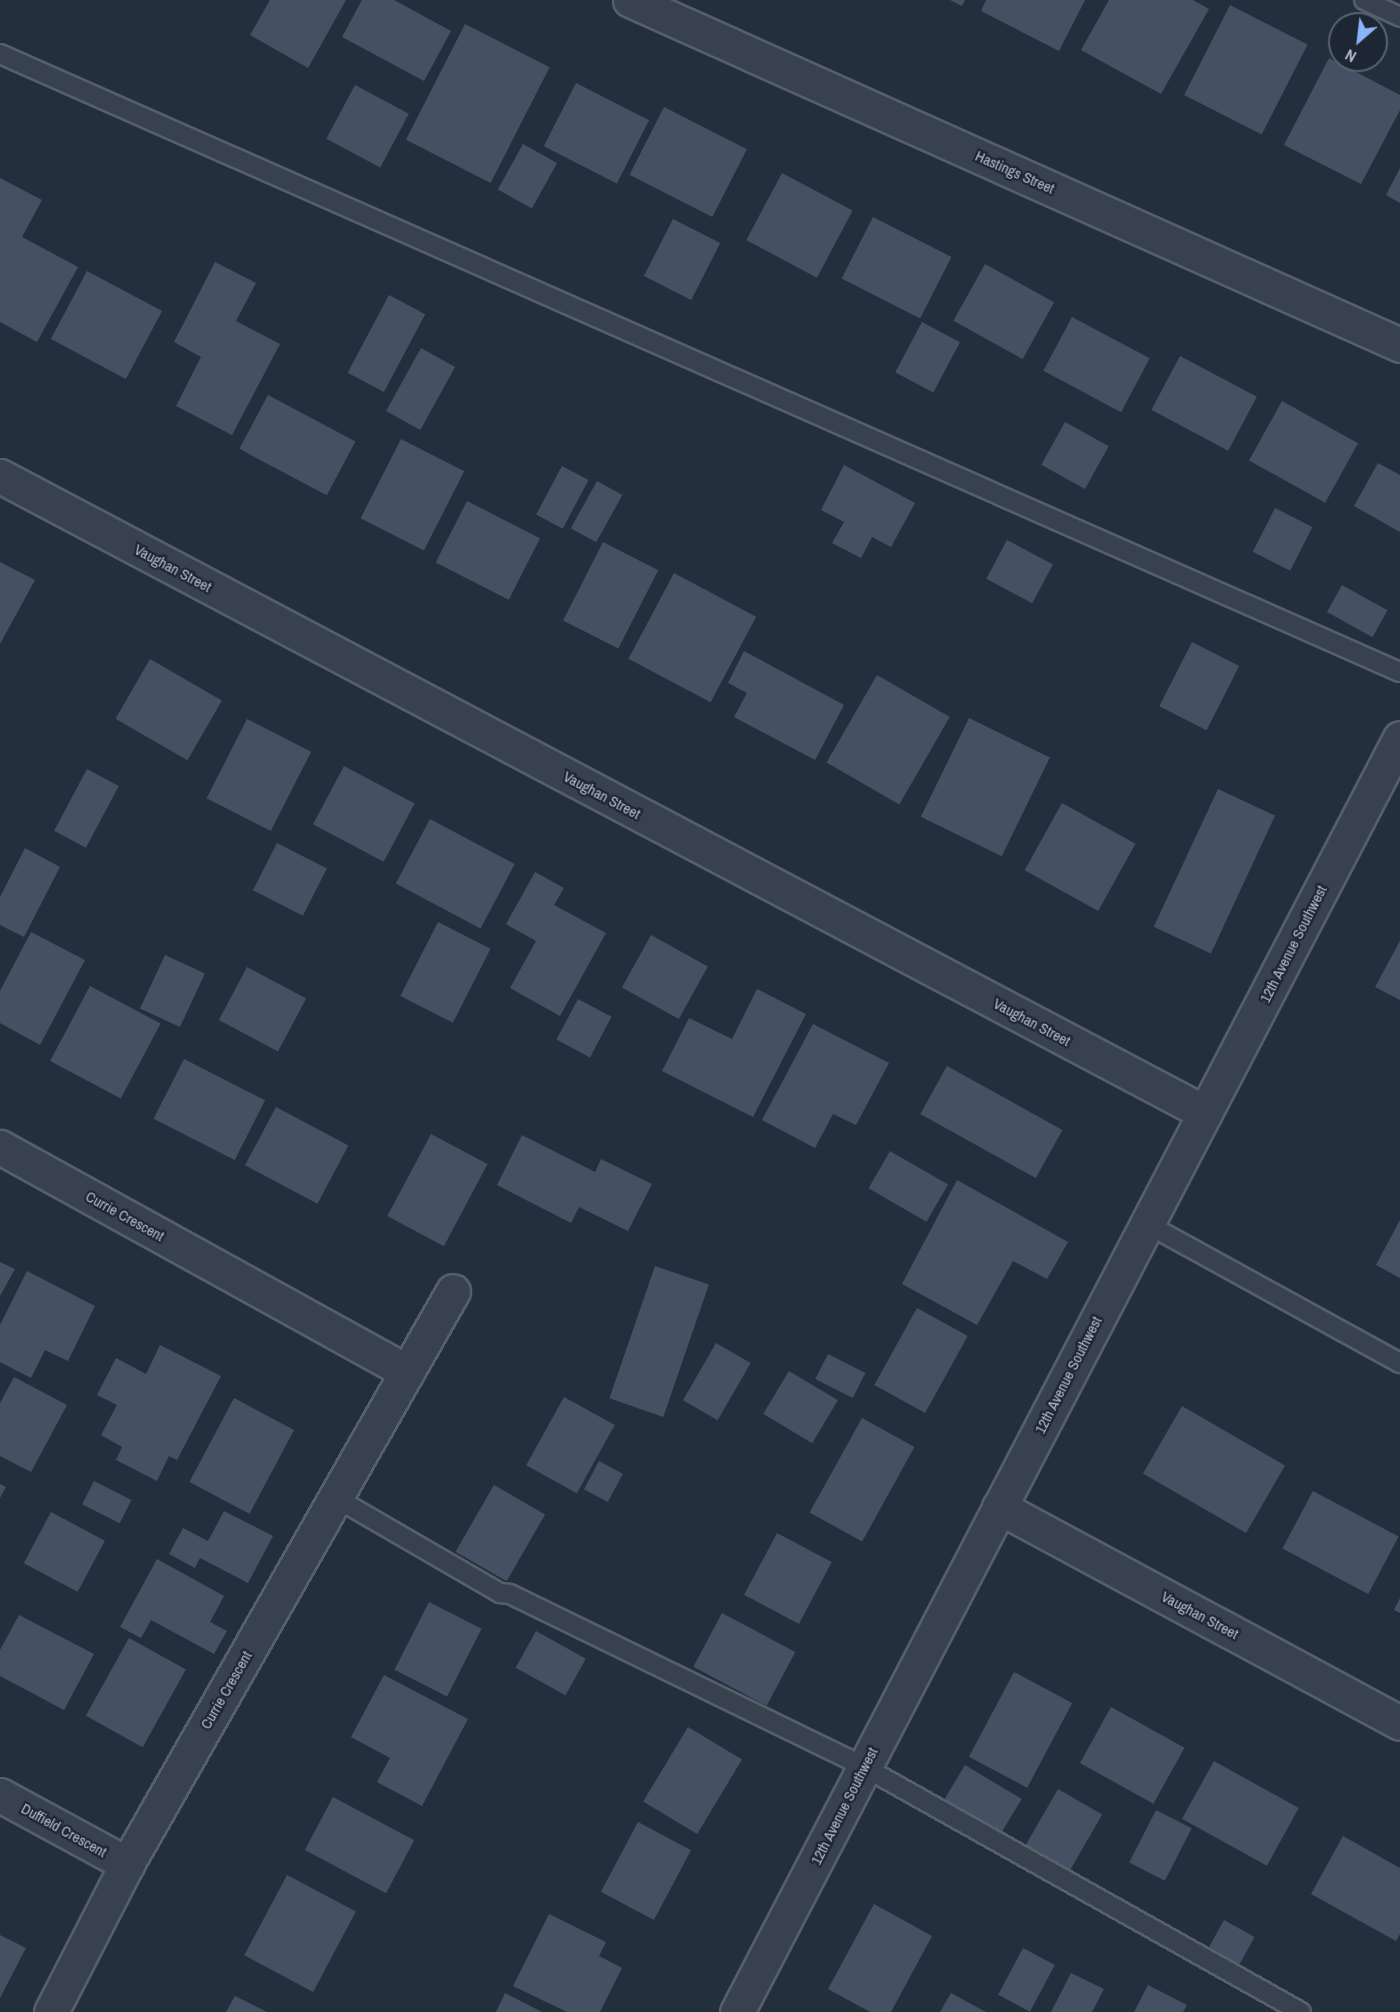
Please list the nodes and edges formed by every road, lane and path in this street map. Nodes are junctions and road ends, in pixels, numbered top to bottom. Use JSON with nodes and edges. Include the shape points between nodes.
{"nodes":[{"id":1,"x":630,"y":0,"type":"edge"},
{"id":2,"x":1364,"y":0,"type":"edge"},
{"id":3,"x":1400,"y":17,"type":"edge"},
{"id":4,"x":0,"y":54,"type":"edge"},
{"id":5,"x":1400,"y":345,"type":"edge"},
{"id":6,"x":0,"y":476,"type":"edge"},
{"id":7,"x":1400,"y":672,"type":"edge"},
{"id":8,"x":1400,"y":738,"type":"edge"},
{"id":9,"x":1205,"y":1113,"type":"junction"},
{"id":10,"x":0,"y":1147,"type":"edge"},
{"id":11,"x":1147,"y":1224,"type":"junction"},
{"id":12,"x":453,"y":1291,"type":"dead end"},
{"id":13,"x":1400,"y":1363,"type":"edge"},
{"id":14,"x":407,"y":1372,"type":"junction"},
{"id":15,"x":336,"y":1498,"type":"junction"},
{"id":16,"x":999,"y":1508,"type":"junction"},
{"id":17,"x":1400,"y":1723,"type":"edge"},
{"id":18,"x":864,"y":1767,"type":"junction"},
{"id":19,"x":0,"y":1795,"type":"edge"},
{"id":20,"x":127,"y":1864,"type":"junction"},
{"id":21,"x":51,"y":2012,"type":"edge"},
{"id":22,"x":737,"y":2012,"type":"edge"},
{"id":23,"x":1301,"y":2012,"type":"edge"}],
"edges":[{"from":1,"to":5,"type":"street","name":"Hastings Street"},
{"from":2,"to":3,"type":"lane"},
{"from":4,"to":7,"type":"lane"},
{"from":6,"to":9,"type":"street","name":"Vaughan Street"},
{"from":8,"to":9,"type":"street","name":"12th Avenue Southwest"},
{"from":9,"to":11,"type":"street","name":"12th Avenue Southwest"},
{"from":10,"to":14,"type":"street","name":"Currie Crescent"},
{"from":11,"to":13,"type":"lane"},
{"from":11,"to":16,"type":"street","name":"12th Avenue Southwest"},
{"from":12,"to":14,"type":"street","name":"Currie Crescent"},
{"from":14,"to":15,"type":"street","name":"Currie Crescent"},
{"from":15,"to":18,"type":"lane","via":[[500,1593],[510,1594]]},
{"from":15,"to":20,"type":"street","name":"Currie Crescent"},
{"from":16,"to":17,"type":"street","name":"Vaughan Street"},
{"from":16,"to":18,"type":"street","name":"12th Avenue Southwest"},
{"from":18,"to":22,"type":"street","name":"12th Avenue Southwest"},
{"from":18,"to":23,"type":"lane"},
{"from":19,"to":20,"type":"street","name":"Duffield Crescent"},
{"from":20,"to":21,"type":"street","name":"Currie Crescent"}]}
